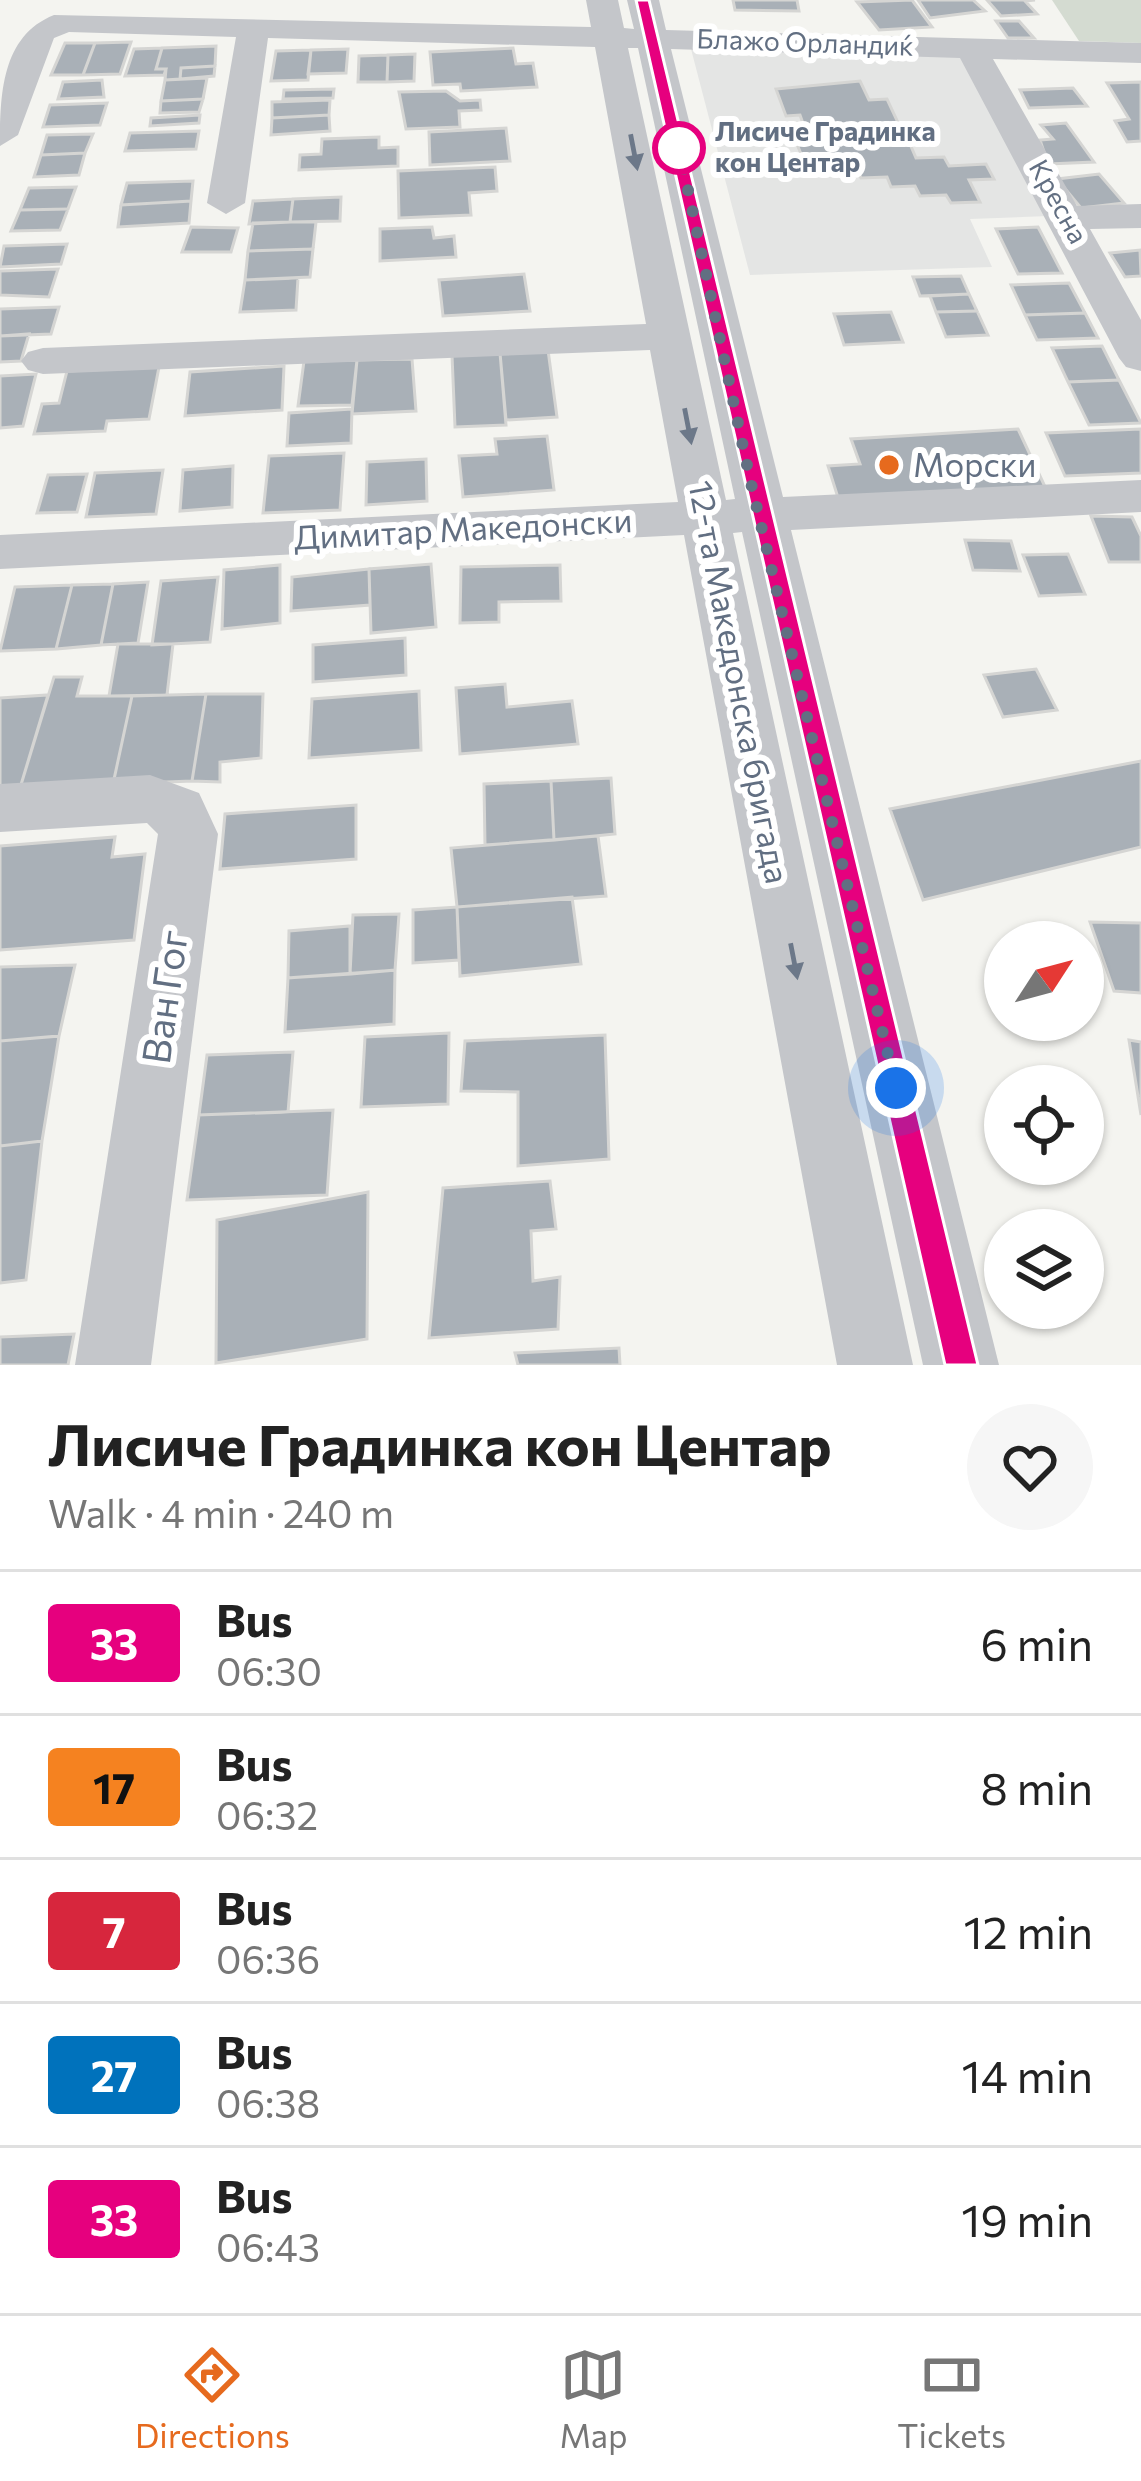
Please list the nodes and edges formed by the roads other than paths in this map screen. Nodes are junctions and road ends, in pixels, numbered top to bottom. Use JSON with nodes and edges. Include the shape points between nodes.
{"nodes":[{"id":1,"x":623,"y":17,"type":"edge"},
{"id":2,"x":253,"y":30,"type":"junction"},
{"id":3,"x":971,"y":48,"type":"junction"},
{"id":4,"x":1141,"y":53,"type":"edge"},
{"id":5,"x":0,"y":135,"type":"edge"},
{"id":6,"x":226,"y":203,"type":"dead end"},
{"id":7,"x":1141,"y":216,"type":"edge"},
{"id":8,"x":1069,"y":218,"type":"junction"},
{"id":9,"x":670,"y":336,"type":"junction"},
{"id":10,"x":1141,"y":358,"type":"edge"},
{"id":11,"x":43,"y":362,"type":"dead end"},
{"id":12,"x":1141,"y":496,"type":"edge"},
{"id":13,"x":733,"y":515,"type":"junction"},
{"id":14,"x":0,"y":552,"type":"edge"},
{"id":15,"x":0,"y":808,"type":"edge"},
{"id":16,"x":113,"y":1365,"type":"edge"},
{"id":17,"x":874,"y":1365,"type":"edge"},
{"id":18,"x":961,"y":1365,"type":"edge"}],
"edges":[{"from":1,"to":2,"type":"street","name":"Блажо Орландиќ","via":[[559,36]]},
{"from":1,"to":3,"type":"street","name":"Блажо Орландиќ"},
{"from":1,"to":9,"type":"street","name":"12-та Македонска бригада","one_way":true},
{"from":1,"to":13,"type":"street","name":"12-та Македонска бригада"},
{"from":2,"to":5,"type":"street","name":"Блажо Орландиќ","via":[[49,25]]},
{"from":2,"to":6,"type":"street"},
{"from":3,"to":4,"type":"street","name":"Блажо Орландиќ"},
{"from":3,"to":8,"type":"street","name":"Кресна"},
{"from":7,"to":8,"type":"street"},
{"from":8,"to":10,"type":"street","name":"Кресна"},
{"from":9,"to":11,"type":"street"},
{"from":9,"to":13,"type":"street","name":"12-та Македонска бригада","one_way":true},
{"from":12,"to":13,"type":"street","name":"Димитар Македонски"},
{"from":13,"to":14,"type":"street","name":"Димитар Македонски"},
{"from":13,"to":17,"type":"street","name":"12-та Македонска бригада","one_way":true},
{"from":13,"to":18,"type":"street","name":"12-та Македонска бригада"},
{"from":15,"to":16,"type":"street","name":"Ван Гог","via":[[150,799],[178,810],[188,835]]}]}
